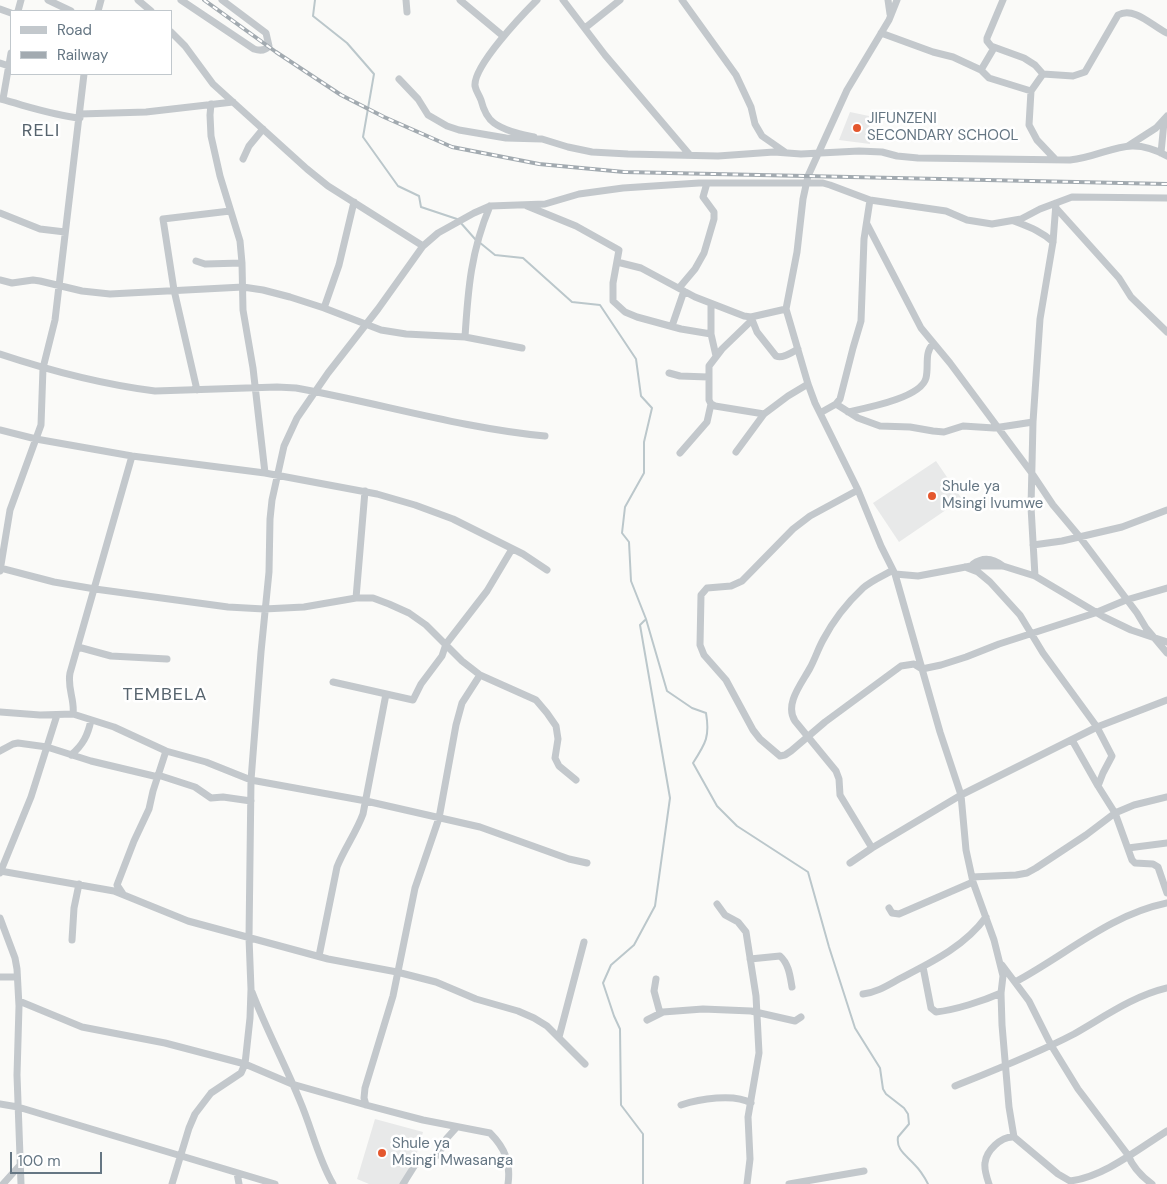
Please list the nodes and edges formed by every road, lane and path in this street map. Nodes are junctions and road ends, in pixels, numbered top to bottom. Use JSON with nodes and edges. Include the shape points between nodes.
{"nodes":[{"id":1,"x":48,"y":0,"type":"edge"},
{"id":2,"x":138,"y":0,"type":"edge"},
{"id":3,"x":181,"y":0,"type":"edge"},
{"id":4,"x":222,"y":0,"type":"edge"},
{"id":5,"x":406,"y":0,"type":"edge"},
{"id":6,"x":460,"y":0,"type":"edge"},
{"id":7,"x":537,"y":0,"type":"edge"},
{"id":8,"x":563,"y":0,"type":"edge"},
{"id":9,"x":620,"y":0,"type":"edge"},
{"id":10,"x":682,"y":0,"type":"edge"},
{"id":11,"x":888,"y":0,"type":"edge"},
{"id":12,"x":897,"y":0,"type":"edge"},
{"id":13,"x":1003,"y":0,"type":"edge"},
{"id":14,"x":69,"y":10,"type":"edge"},
{"id":15,"x":150,"y":10,"type":"edge"},
{"id":16,"x":407,"y":12,"type":"dead end"},
{"id":17,"x":890,"y":16,"type":"junction"},
{"id":18,"x":585,"y":28,"type":"junction"},
{"id":19,"x":1167,"y":32,"type":"edge"},
{"id":20,"x":172,"y":33,"type":"edge"},
{"id":21,"x":881,"y":33,"type":"junction"},
{"id":22,"x":503,"y":36,"type":"junction"},
{"id":23,"x":994,"y":48,"type":"junction"},
{"id":24,"x":10,"y":60,"type":"edge"},
{"id":25,"x":0,"y":63,"type":"edge"},
{"id":26,"x":9,"y":66,"type":"junction"},
{"id":27,"x":981,"y":70,"type":"junction"},
{"id":28,"x":1043,"y":74,"type":"junction"},
{"id":29,"x":84,"y":75,"type":"edge"},
{"id":30,"x":399,"y":79,"type":"dead end"},
{"id":31,"x":1031,"y":92,"type":"junction"},
{"id":32,"x":1,"y":99,"type":"edge"},
{"id":33,"x":233,"y":102,"type":"junction"},
{"id":34,"x":211,"y":104,"type":"junction"},
{"id":35,"x":80,"y":116,"type":"junction"},
{"id":36,"x":1165,"y":119,"type":"edge"},
{"id":37,"x":263,"y":129,"type":"junction"},
{"id":38,"x":542,"y":139,"type":"junction"},
{"id":39,"x":1127,"y":146,"type":"junction"},
{"id":40,"x":787,"y":153,"type":"junction"},
{"id":41,"x":818,"y":153,"type":"junction"},
{"id":42,"x":689,"y":154,"type":"junction"},
{"id":43,"x":1164,"y":154,"type":"edge"},
{"id":44,"x":243,"y":159,"type":"dead end"},
{"id":45,"x":1054,"y":159,"type":"junction"},
{"id":46,"x":806,"y":182,"type":"junction"},
{"id":47,"x":707,"y":183,"type":"junction"},
{"id":48,"x":1167,"y":198,"type":"edge"},
{"id":49,"x":870,"y":200,"type":"junction"},
{"id":50,"x":354,"y":202,"type":"junction"},
{"id":51,"x":527,"y":205,"type":"junction"},
{"id":52,"x":1056,"y":205,"type":"junction"},
{"id":53,"x":490,"y":206,"type":"junction"},
{"id":54,"x":230,"y":211,"type":"junction"},
{"id":55,"x":0,"y":212,"type":"edge"},
{"id":56,"x":1014,"y":221,"type":"junction"},
{"id":57,"x":867,"y":224,"type":"junction"},
{"id":58,"x":65,"y":232,"type":"junction"},
{"id":59,"x":1053,"y":242,"type":"junction"},
{"id":60,"x":423,"y":246,"type":"junction"},
{"id":61,"x":196,"y":261,"type":"dead end"},
{"id":62,"x":617,"y":262,"type":"junction"},
{"id":63,"x":242,"y":263,"type":"junction"},
{"id":64,"x":0,"y":280,"type":"edge"},
{"id":65,"x":59,"y":284,"type":"junction"},
{"id":66,"x":243,"y":287,"type":"junction"},
{"id":67,"x":174,"y":290,"type":"junction"},
{"id":68,"x":681,"y":290,"type":"junction"},
{"id":69,"x":711,"y":304,"type":"junction"},
{"id":70,"x":324,"y":308,"type":"junction"},
{"id":71,"x":786,"y":309,"type":"junction"},
{"id":72,"x":751,"y":318,"type":"junction"},
{"id":73,"x":366,"y":325,"type":"junction"},
{"id":74,"x":672,"y":326,"type":"junction"},
{"id":75,"x":1167,"y":332,"type":"edge"},
{"id":76,"x":712,"y":334,"type":"junction"},
{"id":77,"x":465,"y":337,"type":"junction"},
{"id":78,"x":933,"y":344,"type":"junction"},
{"id":79,"x":522,"y":348,"type":"dead end"},
{"id":80,"x":798,"y":349,"type":"junction"},
{"id":81,"x":0,"y":354,"type":"edge"},
{"id":82,"x":716,"y":356,"type":"junction"},
{"id":83,"x":43,"y":368,"type":"junction"},
{"id":84,"x":669,"y":373,"type":"dead end"},
{"id":85,"x":708,"y":377,"type":"junction"},
{"id":86,"x":808,"y":384,"type":"junction"},
{"id":87,"x":255,"y":387,"type":"junction"},
{"id":88,"x":197,"y":390,"type":"junction"},
{"id":89,"x":315,"y":391,"type":"junction"},
{"id":90,"x":711,"y":404,"type":"junction"},
{"id":91,"x":836,"y":404,"type":"junction"},
{"id":92,"x":848,"y":412,"type":"junction"},
{"id":93,"x":820,"y":413,"type":"junction"},
{"id":94,"x":764,"y":414,"type":"junction"},
{"id":95,"x":1033,"y":422,"type":"junction"},
{"id":96,"x":998,"y":428,"type":"junction"},
{"id":97,"x":0,"y":430,"type":"edge"},
{"id":98,"x":545,"y":436,"type":"dead end"},
{"id":99,"x":36,"y":439,"type":"junction"},
{"id":100,"x":680,"y":452,"type":"dead end"},
{"id":101,"x":736,"y":452,"type":"dead end"},
{"id":102,"x":132,"y":456,"type":"junction"},
{"id":103,"x":1031,"y":472,"type":"junction"},
{"id":104,"x":265,"y":473,"type":"junction"},
{"id":105,"x":277,"y":476,"type":"junction"},
{"id":106,"x":858,"y":490,"type":"junction"},
{"id":107,"x":365,"y":491,"type":"junction"},
{"id":108,"x":1167,"y":510,"type":"edge"},
{"id":109,"x":1079,"y":536,"type":"junction"},
{"id":110,"x":1033,"y":545,"type":"junction"},
{"id":111,"x":512,"y":549,"type":"junction"},
{"id":112,"x":968,"y":566,"type":"junction"},
{"id":113,"x":0,"y":569,"type":"edge"},
{"id":114,"x":547,"y":570,"type":"dead end"},
{"id":115,"x":894,"y":572,"type":"junction"},
{"id":116,"x":1035,"y":576,"type":"junction"},
{"id":117,"x":1167,"y":588,"type":"edge"},
{"id":118,"x":95,"y":589,"type":"junction"},
{"id":119,"x":356,"y":598,"type":"junction"},
{"id":120,"x":1126,"y":600,"type":"junction"},
{"id":121,"x":264,"y":609,"type":"junction"},
{"id":122,"x":1095,"y":613,"type":"junction"},
{"id":123,"x":1032,"y":633,"type":"junction"},
{"id":124,"x":1153,"y":638,"type":"junction"},
{"id":125,"x":1167,"y":642,"type":"edge"},
{"id":126,"x":446,"y":644,"type":"junction"},
{"id":127,"x":78,"y":647,"type":"junction"},
{"id":128,"x":1167,"y":653,"type":"edge"},
{"id":129,"x":167,"y":659,"type":"dead end"},
{"id":130,"x":922,"y":669,"type":"junction"},
{"id":131,"x":480,"y":675,"type":"junction"},
{"id":132,"x":333,"y":682,"type":"dead end"},
{"id":133,"x":386,"y":694,"type":"junction"},
{"id":134,"x":1167,"y":700,"type":"edge"},
{"id":135,"x":0,"y":712,"type":"edge"},
{"id":136,"x":73,"y":714,"type":"junction"},
{"id":137,"x":57,"y":715,"type":"junction"},
{"id":138,"x":91,"y":720,"type":"junction"},
{"id":139,"x":1096,"y":727,"type":"junction"},
{"id":140,"x":809,"y":737,"type":"junction"},
{"id":141,"x":1072,"y":740,"type":"junction"},
{"id":142,"x":47,"y":747,"type":"junction"},
{"id":143,"x":166,"y":750,"type":"junction"},
{"id":144,"x":0,"y":751,"type":"edge"},
{"id":145,"x":71,"y":755,"type":"junction"},
{"id":146,"x":158,"y":776,"type":"junction"},
{"id":147,"x":251,"y":780,"type":"junction"},
{"id":148,"x":576,"y":780,"type":"dead end"},
{"id":149,"x":1098,"y":786,"type":"junction"},
{"id":150,"x":961,"y":795,"type":"junction"},
{"id":151,"x":1167,"y":797,"type":"edge"},
{"id":152,"x":251,"y":801,"type":"junction"},
{"id":153,"x":366,"y":801,"type":"junction"},
{"id":154,"x":1115,"y":813,"type":"junction"},
{"id":155,"x":438,"y":818,"type":"junction"},
{"id":156,"x":1167,"y":843,"type":"edge"},
{"id":157,"x":872,"y":848,"type":"junction"},
{"id":158,"x":1128,"y":848,"type":"junction"},
{"id":159,"x":587,"y":863,"type":"dead end"},
{"id":160,"x":850,"y":863,"type":"dead end"},
{"id":161,"x":0,"y":872,"type":"edge"},
{"id":162,"x":972,"y":879,"type":"junction"},
{"id":163,"x":79,"y":884,"type":"junction"},
{"id":164,"x":117,"y":885,"type":"junction"},
{"id":165,"x":106,"y":889,"type":"junction"},
{"id":166,"x":123,"y":894,"type":"junction"},
{"id":167,"x":1167,"y":894,"type":"edge"},
{"id":168,"x":1167,"y":903,"type":"edge"},
{"id":169,"x":717,"y":904,"type":"dead end"},
{"id":170,"x":889,"y":908,"type":"dead end"},
{"id":171,"x":986,"y":917,"type":"junction"},
{"id":172,"x":0,"y":918,"type":"edge"},
{"id":173,"x":1,"y":925,"type":"edge"},
{"id":174,"x":249,"y":938,"type":"junction"},
{"id":175,"x":72,"y":940,"type":"dead end"},
{"id":176,"x":584,"y":942,"type":"dead end"},
{"id":177,"x":319,"y":956,"type":"junction"},
{"id":178,"x":750,"y":959,"type":"junction"},
{"id":179,"x":1000,"y":963,"type":"junction"},
{"id":180,"x":923,"y":967,"type":"junction"},
{"id":181,"x":397,"y":972,"type":"junction"},
{"id":182,"x":0,"y":977,"type":"edge"},
{"id":183,"x":17,"y":977,"type":"junction"},
{"id":184,"x":656,"y":979,"type":"dead end"},
{"id":185,"x":1015,"y":982,"type":"junction"},
{"id":186,"x":792,"y":987,"type":"dead end"},
{"id":187,"x":1167,"y":988,"type":"edge"},
{"id":188,"x":251,"y":989,"type":"junction"},
{"id":189,"x":1000,"y":993,"type":"junction"},
{"id":190,"x":863,"y":994,"type":"dead end"},
{"id":191,"x":19,"y":1001,"type":"junction"},
{"id":192,"x":660,"y":1013,"type":"junction"},
{"id":193,"x":758,"y":1013,"type":"junction"},
{"id":194,"x":801,"y":1017,"type":"dead end"},
{"id":195,"x":647,"y":1020,"type":"dead end"},
{"id":196,"x":559,"y":1037,"type":"junction"},
{"id":197,"x":1051,"y":1045,"type":"junction"},
{"id":198,"x":245,"y":1064,"type":"junction"},
{"id":199,"x":586,"y":1064,"type":"dead end"},
{"id":200,"x":1006,"y":1065,"type":"junction"},
{"id":201,"x":292,"y":1084,"type":"junction"},
{"id":202,"x":955,"y":1086,"type":"dead end"},
{"id":203,"x":750,"y":1103,"type":"junction"},
{"id":204,"x":0,"y":1104,"type":"edge"},
{"id":205,"x":366,"y":1104,"type":"junction"},
{"id":206,"x":681,"y":1105,"type":"dead end"},
{"id":207,"x":18,"y":1107,"type":"junction"},
{"id":208,"x":456,"y":1128,"type":"junction"},
{"id":209,"x":1167,"y":1131,"type":"edge"},
{"id":210,"x":1014,"y":1137,"type":"junction"},
{"id":211,"x":181,"y":1156,"type":"junction"},
{"id":212,"x":1128,"y":1156,"type":"junction"},
{"id":213,"x":21,"y":1163,"type":"junction"},
{"id":214,"x":864,"y":1171,"type":"dead end"},
{"id":215,"x":237,"y":1173,"type":"junction"},
{"id":216,"x":3,"y":1184,"type":"edge"},
{"id":217,"x":21,"y":1184,"type":"edge"},
{"id":218,"x":172,"y":1184,"type":"edge"},
{"id":219,"x":239,"y":1184,"type":"edge"},
{"id":220,"x":275,"y":1184,"type":"edge"},
{"id":221,"x":333,"y":1184,"type":"edge"},
{"id":222,"x":403,"y":1184,"type":"edge"},
{"id":223,"x":508,"y":1184,"type":"edge"},
{"id":224,"x":747,"y":1184,"type":"edge"},
{"id":225,"x":789,"y":1184,"type":"edge"},
{"id":226,"x":989,"y":1184,"type":"edge"},
{"id":227,"x":1152,"y":1184,"type":"edge"}],
"edges":[{"from":1,"to":14,"type":"street"},
{"from":2,"to":15,"type":"street"},
{"from":3,"to":4,"type":"street","via":[[254,49],[267,49],[266,33]]},
{"from":5,"to":16,"type":"street"},
{"from":6,"to":22,"type":"street"},
{"from":7,"to":22,"type":"street"},
{"from":8,"to":18,"type":"street"},
{"from":9,"to":18,"type":"street"},
{"from":10,"to":40,"type":"street","via":[[736,75],[762,136]]},
{"from":11,"to":17,"type":"street"},
{"from":12,"to":17,"type":"street"},
{"from":13,"to":23,"type":"street","via":[[986,39]]},
{"from":17,"to":21,"type":"street"},
{"from":18,"to":42,"type":"street"},
{"from":19,"to":28,"type":"street","via":[[1140,16],[1122,13],[1084,72],[1073,76]]},
{"from":20,"to":33,"type":"street","via":[[213,84]]},
{"from":21,"to":27,"type":"street"},
{"from":21,"to":41,"type":"street","via":[[847,90]]},
{"from":22,"to":38,"type":"street","via":[[476,79],[482,107],[496,124]]},
{"from":23,"to":27,"type":"street"},
{"from":23,"to":28,"type":"street","via":[[1030,61]]},
{"from":24,"to":26,"type":"street"},
{"from":25,"to":26,"type":"street"},
{"from":26,"to":32,"type":"street"},
{"from":27,"to":31,"type":"street","via":[[989,78]]},
{"from":28,"to":31,"type":"street"},
{"from":29,"to":35,"type":"street"},
{"from":30,"to":38,"type":"street","via":[[428,115],[447,126],[506,138]]},
{"from":31,"to":45,"type":"street","via":[[1029,125]]},
{"from":32,"to":35,"type":"street","via":[[64,116]]},
{"from":33,"to":34,"type":"street"},
{"from":33,"to":37,"type":"street"},
{"from":34,"to":35,"type":"street"},
{"from":34,"to":54,"type":"street","via":[[211,136]]},
{"from":35,"to":58,"type":"street"},
{"from":36,"to":39,"type":"street"},
{"from":36,"to":43,"type":"street"},
{"from":37,"to":44,"type":"street"},
{"from":37,"to":50,"type":"street","via":[[328,186]]},
{"from":38,"to":42,"type":"street","via":[[610,154]]},
{"from":39,"to":43,"type":"street"},
{"from":39,"to":45,"type":"street","via":[[1081,159]]},
{"from":40,"to":41,"type":"street"},
{"from":40,"to":42,"type":"street"},
{"from":41,"to":45,"type":"street","via":[[859,151],[918,158]]},
{"from":41,"to":46,"type":"street"},
{"from":46,"to":47,"type":"street"},
{"from":46,"to":49,"type":"street","via":[[830,185]]},
{"from":46,"to":71,"type":"street"},
{"from":47,"to":51,"type":"street","via":[[598,190],[545,204]]},
{"from":47,"to":68,"type":"street","via":[[703,197],[714,212],[714,219],[704,253]]},
{"from":48,"to":52,"type":"street","via":[[1078,197]]},
{"from":49,"to":56,"type":"street","via":[[946,211],[983,223]]},
{"from":49,"to":57,"type":"street"},
{"from":50,"to":60,"type":"street"},
{"from":50,"to":70,"type":"street","via":[[339,265]]},
{"from":51,"to":53,"type":"street"},
{"from":51,"to":62,"type":"street","via":[[616,248],[619,252]]},
{"from":52,"to":56,"type":"street"},
{"from":52,"to":59,"type":"street"},
{"from":52,"to":75,"type":"street","via":[[1119,278],[1131,297]]},
{"from":53,"to":60,"type":"street","via":[[448,227]]},
{"from":53,"to":77,"type":"street","via":[[473,255]]},
{"from":54,"to":63,"type":"street","via":[[240,241]]},
{"from":54,"to":67,"type":"street","via":[[163,219]]},
{"from":55,"to":58,"type":"street","via":[[40,229]]},
{"from":56,"to":59,"type":"street","via":[[1038,231]]},
{"from":57,"to":78,"type":"street","via":[[921,328]]},
{"from":57,"to":91,"type":"street","via":[[862,321]]},
{"from":58,"to":65,"type":"street"},
{"from":59,"to":95,"type":"street","via":[[1040,319]]},
{"from":60,"to":73,"type":"street"},
{"from":61,"to":63,"type":"street","via":[[205,264]]},
{"from":62,"to":68,"type":"street","via":[[641,268]]},
{"from":62,"to":74,"type":"street","via":[[613,301],[625,312]]},
{"from":63,"to":66,"type":"street"},
{"from":64,"to":65,"type":"street"},
{"from":65,"to":67,"type":"street","via":[[110,294]]},
{"from":65,"to":83,"type":"street","via":[[52,336]]},
{"from":66,"to":67,"type":"street"},
{"from":66,"to":70,"type":"street","via":[[269,291]]},
{"from":66,"to":87,"type":"street","via":[[243,310]]},
{"from":67,"to":88,"type":"street"},
{"from":68,"to":69,"type":"street"},
{"from":68,"to":74,"type":"street"},
{"from":69,"to":72,"type":"street"},
{"from":69,"to":76,"type":"street"},
{"from":70,"to":73,"type":"street"},
{"from":71,"to":72,"type":"street"},
{"from":71,"to":80,"type":"street"},
{"from":72,"to":80,"type":"street","via":[[757,332],[776,356]]},
{"from":72,"to":82,"type":"street"},
{"from":73,"to":77,"type":"street","via":[[392,332]]},
{"from":73,"to":89,"type":"street"},
{"from":74,"to":76,"type":"street"},
{"from":76,"to":82,"type":"street"},
{"from":77,"to":79,"type":"street"},
{"from":78,"to":92,"type":"street","via":[[928,350],[926,378],[918,388],[890,401]]},
{"from":78,"to":96,"type":"street","via":[[947,358]]},
{"from":80,"to":86,"type":"street"},
{"from":81,"to":83,"type":"street"},
{"from":82,"to":85,"type":"street"},
{"from":83,"to":88,"type":"street","via":[[155,391]]},
{"from":83,"to":99,"type":"street","via":[[42,418]]},
{"from":84,"to":85,"type":"street"},
{"from":85,"to":90,"type":"street"},
{"from":86,"to":93,"type":"street"},
{"from":86,"to":94,"type":"street"},
{"from":87,"to":88,"type":"street"},
{"from":87,"to":89,"type":"street"},
{"from":87,"to":104,"type":"street"},
{"from":89,"to":98,"type":"street","via":[[431,417]]},
{"from":89,"to":105,"type":"street","via":[[287,439]]},
{"from":90,"to":94,"type":"street"},
{"from":90,"to":100,"type":"street","via":[[707,422]]},
{"from":91,"to":92,"type":"street"},
{"from":91,"to":93,"type":"street"},
{"from":92,"to":96,"type":"street","via":[[880,426],[944,432],[963,426]]},
{"from":93,"to":106,"type":"street"},
{"from":94,"to":101,"type":"street"},
{"from":95,"to":96,"type":"street"},
{"from":95,"to":103,"type":"street"},
{"from":96,"to":103,"type":"street"},
{"from":97,"to":99,"type":"street"},
{"from":99,"to":102,"type":"street"},
{"from":99,"to":113,"type":"street","via":[[10,510]]},
{"from":102,"to":104,"type":"street"},
{"from":102,"to":118,"type":"street"},
{"from":103,"to":109,"type":"street"},
{"from":103,"to":110,"type":"street"},
{"from":104,"to":105,"type":"street"},
{"from":105,"to":107,"type":"street"},
{"from":105,"to":121,"type":"street","via":[[270,519],[269,572]]},
{"from":106,"to":115,"type":"street"},
{"from":106,"to":140,"type":"street","via":[[793,529],[742,581],[731,586],[707,588],[701,596],[702,651],[731,687],[753,730],[780,756]]},
{"from":107,"to":111,"type":"street","via":[[433,511]]},
{"from":107,"to":119,"type":"street"},
{"from":108,"to":109,"type":"street","via":[[1122,527]]},
{"from":109,"to":110,"type":"street"},
{"from":109,"to":120,"type":"street"},
{"from":110,"to":116,"type":"street"},
{"from":111,"to":114,"type":"street"},
{"from":111,"to":126,"type":"street","via":[[487,591]]},
{"from":112,"to":115,"type":"street","via":[[918,576]]},
{"from":112,"to":116,"type":"street","via":[[1003,566]]},
{"from":112,"to":123,"type":"street","via":[[1007,599]]},
{"from":113,"to":118,"type":"street"},
{"from":115,"to":130,"type":"street"},
{"from":115,"to":140,"type":"street","via":[[865,586],[836,619],[822,641],[791,710]]},
{"from":116,"to":122,"type":"street"},
{"from":117,"to":120,"type":"street"},
{"from":118,"to":121,"type":"street"},
{"from":118,"to":127,"type":"street"},
{"from":119,"to":121,"type":"street","via":[[304,607]]},
{"from":119,"to":126,"type":"street","via":[[373,598],[409,613]]},
{"from":120,"to":122,"type":"street"},
{"from":120,"to":124,"type":"street"},
{"from":121,"to":147,"type":"street"},
{"from":122,"to":123,"type":"street"},
{"from":122,"to":124,"type":"street"},
{"from":123,"to":130,"type":"street"},
{"from":123,"to":139,"type":"street"},
{"from":124,"to":125,"type":"street"},
{"from":124,"to":128,"type":"street"},
{"from":126,"to":131,"type":"street"},
{"from":126,"to":133,"type":"street","via":[[442,656],[413,700]]},
{"from":127,"to":129,"type":"street","via":[[111,656]]},
{"from":127,"to":136,"type":"street","via":[[69,680]]},
{"from":130,"to":140,"type":"street","via":[[908,664],[894,670]]},
{"from":130,"to":150,"type":"street"},
{"from":131,"to":148,"type":"street","via":[[536,700],[556,726],[555,758],[559,766]]},
{"from":131,"to":155,"type":"street","via":[[462,704]]},
{"from":132,"to":133,"type":"street"},
{"from":133,"to":153,"type":"street"},
{"from":134,"to":139,"type":"street"},
{"from":135,"to":137,"type":"street"},
{"from":136,"to":137,"type":"street"},
{"from":136,"to":138,"type":"street"},
{"from":137,"to":142,"type":"street"},
{"from":138,"to":143,"type":"street"},
{"from":138,"to":145,"type":"street","via":[[86,739]]},
{"from":139,"to":141,"type":"street"},
{"from":139,"to":149,"type":"street","via":[[1112,756]]},
{"from":140,"to":157,"type":"street","via":[[838,775],[840,794]]},
{"from":141,"to":149,"type":"street"},
{"from":141,"to":150,"type":"street"},
{"from":142,"to":144,"type":"street","via":[[18,743]]},
{"from":142,"to":145,"type":"street"},
{"from":142,"to":161,"type":"street","via":[[31,797]]},
{"from":143,"to":146,"type":"street"},
{"from":143,"to":147,"type":"street"},
{"from":145,"to":146,"type":"street"},
{"from":146,"to":152,"type":"street","via":[[195,786],[211,798]]},
{"from":146,"to":164,"type":"street","via":[[147,815]]},
{"from":147,"to":152,"type":"street"},
{"from":147,"to":153,"type":"street"},
{"from":149,"to":154,"type":"street"},
{"from":150,"to":157,"type":"street"},
{"from":150,"to":162,"type":"street"},
{"from":151,"to":154,"type":"street"},
{"from":152,"to":174,"type":"street"},
{"from":153,"to":155,"type":"street"},
{"from":153,"to":177,"type":"street","via":[[357,828],[337,867]]},
{"from":154,"to":158,"type":"street"},
{"from":154,"to":162,"type":"street","via":[[1036,868],[1016,875]]},
{"from":155,"to":159,"type":"street","via":[[480,827]]},
{"from":155,"to":181,"type":"street","via":[[415,888]]},
{"from":156,"to":158,"type":"street"},
{"from":157,"to":160,"type":"street"},
{"from":158,"to":167,"type":"street","via":[[1135,863],[1158,867]]},
{"from":161,"to":163,"type":"street"},
{"from":162,"to":170,"type":"street","via":[[899,914],[892,913]]},
{"from":162,"to":171,"type":"street"},
{"from":163,"to":165,"type":"street"},
{"from":163,"to":175,"type":"street"},
{"from":164,"to":165,"type":"street"},
{"from":164,"to":166,"type":"street"},
{"from":165,"to":166,"type":"street"},
{"from":166,"to":174,"type":"street","via":[[188,921]]},
{"from":168,"to":185,"type":"street","via":[[1140,910],[1107,926]]},
{"from":169,"to":178,"type":"street","via":[[746,932]]},
{"from":171,"to":179,"type":"street"},
{"from":171,"to":180,"type":"street","via":[[963,940]]},
{"from":172,"to":173,"type":"street"},
{"from":173,"to":183,"type":"street","via":[[15,958]]},
{"from":174,"to":177,"type":"street"},
{"from":174,"to":188,"type":"street"},
{"from":176,"to":196,"type":"street"},
{"from":177,"to":181,"type":"street"},
{"from":178,"to":186,"type":"street","via":[[780,956],[789,970]]},
{"from":178,"to":193,"type":"street"},
{"from":179,"to":185,"type":"street"},
{"from":179,"to":189,"type":"street","via":[[1003,976]]},
{"from":180,"to":189,"type":"street","via":[[931,1008],[936,1012]]},
{"from":180,"to":190,"type":"street","via":[[881,990]]},
{"from":181,"to":196,"type":"street","via":[[518,1011],[547,1026]]},
{"from":181,"to":205,"type":"street","via":[[365,1088]]},
{"from":182,"to":183,"type":"street"},
{"from":183,"to":191,"type":"street"},
{"from":184,"to":192,"type":"street","via":[[654,991]]},
{"from":185,"to":197,"type":"street","via":[[1029,1001]]},
{"from":187,"to":197,"type":"street","via":[[1150,993]]},
{"from":188,"to":198,"type":"street"},
{"from":188,"to":201,"type":"street"},
{"from":189,"to":200,"type":"street"},
{"from":191,"to":198,"type":"street","via":[[82,1027],[165,1042]]},
{"from":191,"to":207,"type":"street"},
{"from":192,"to":193,"type":"street","via":[[703,1009]]},
{"from":192,"to":195,"type":"street"},
{"from":193,"to":194,"type":"street","via":[[795,1021]]},
{"from":193,"to":203,"type":"street","via":[[759,1054]]},
{"from":196,"to":199,"type":"street"},
{"from":197,"to":200,"type":"street"},
{"from":197,"to":212,"type":"street","via":[[1078,1089]]},
{"from":198,"to":201,"type":"street"},
{"from":198,"to":211,"type":"street","via":[[240,1073],[211,1093],[202,1105],[189,1128]]},
{"from":200,"to":202,"type":"street"},
{"from":200,"to":210,"type":"street"},
{"from":201,"to":205,"type":"street"},
{"from":201,"to":221,"type":"street"},
{"from":203,"to":206,"type":"street","via":[[734,1097]]},
{"from":203,"to":224,"type":"street"},
{"from":204,"to":207,"type":"street"},
{"from":205,"to":208,"type":"street"},
{"from":207,"to":211,"type":"street"},
{"from":207,"to":213,"type":"street"},
{"from":208,"to":222,"type":"street","via":[[438,1155],[415,1165]]},
{"from":208,"to":223,"type":"street","via":[[490,1133],[497,1140],[509,1163]]},
{"from":209,"to":212,"type":"street"},
{"from":210,"to":212,"type":"street","via":[[1070,1181],[1111,1167]]},
{"from":210,"to":226,"type":"street","via":[[998,1142],[987,1158],[985,1167]]},
{"from":211,"to":215,"type":"street"},
{"from":211,"to":218,"type":"street"},
{"from":212,"to":227,"type":"street","via":[[1136,1170]]},
{"from":213,"to":216,"type":"street"},
{"from":213,"to":217,"type":"street"},
{"from":214,"to":225,"type":"street"},
{"from":215,"to":219,"type":"street"},
{"from":215,"to":220,"type":"street"}]}
